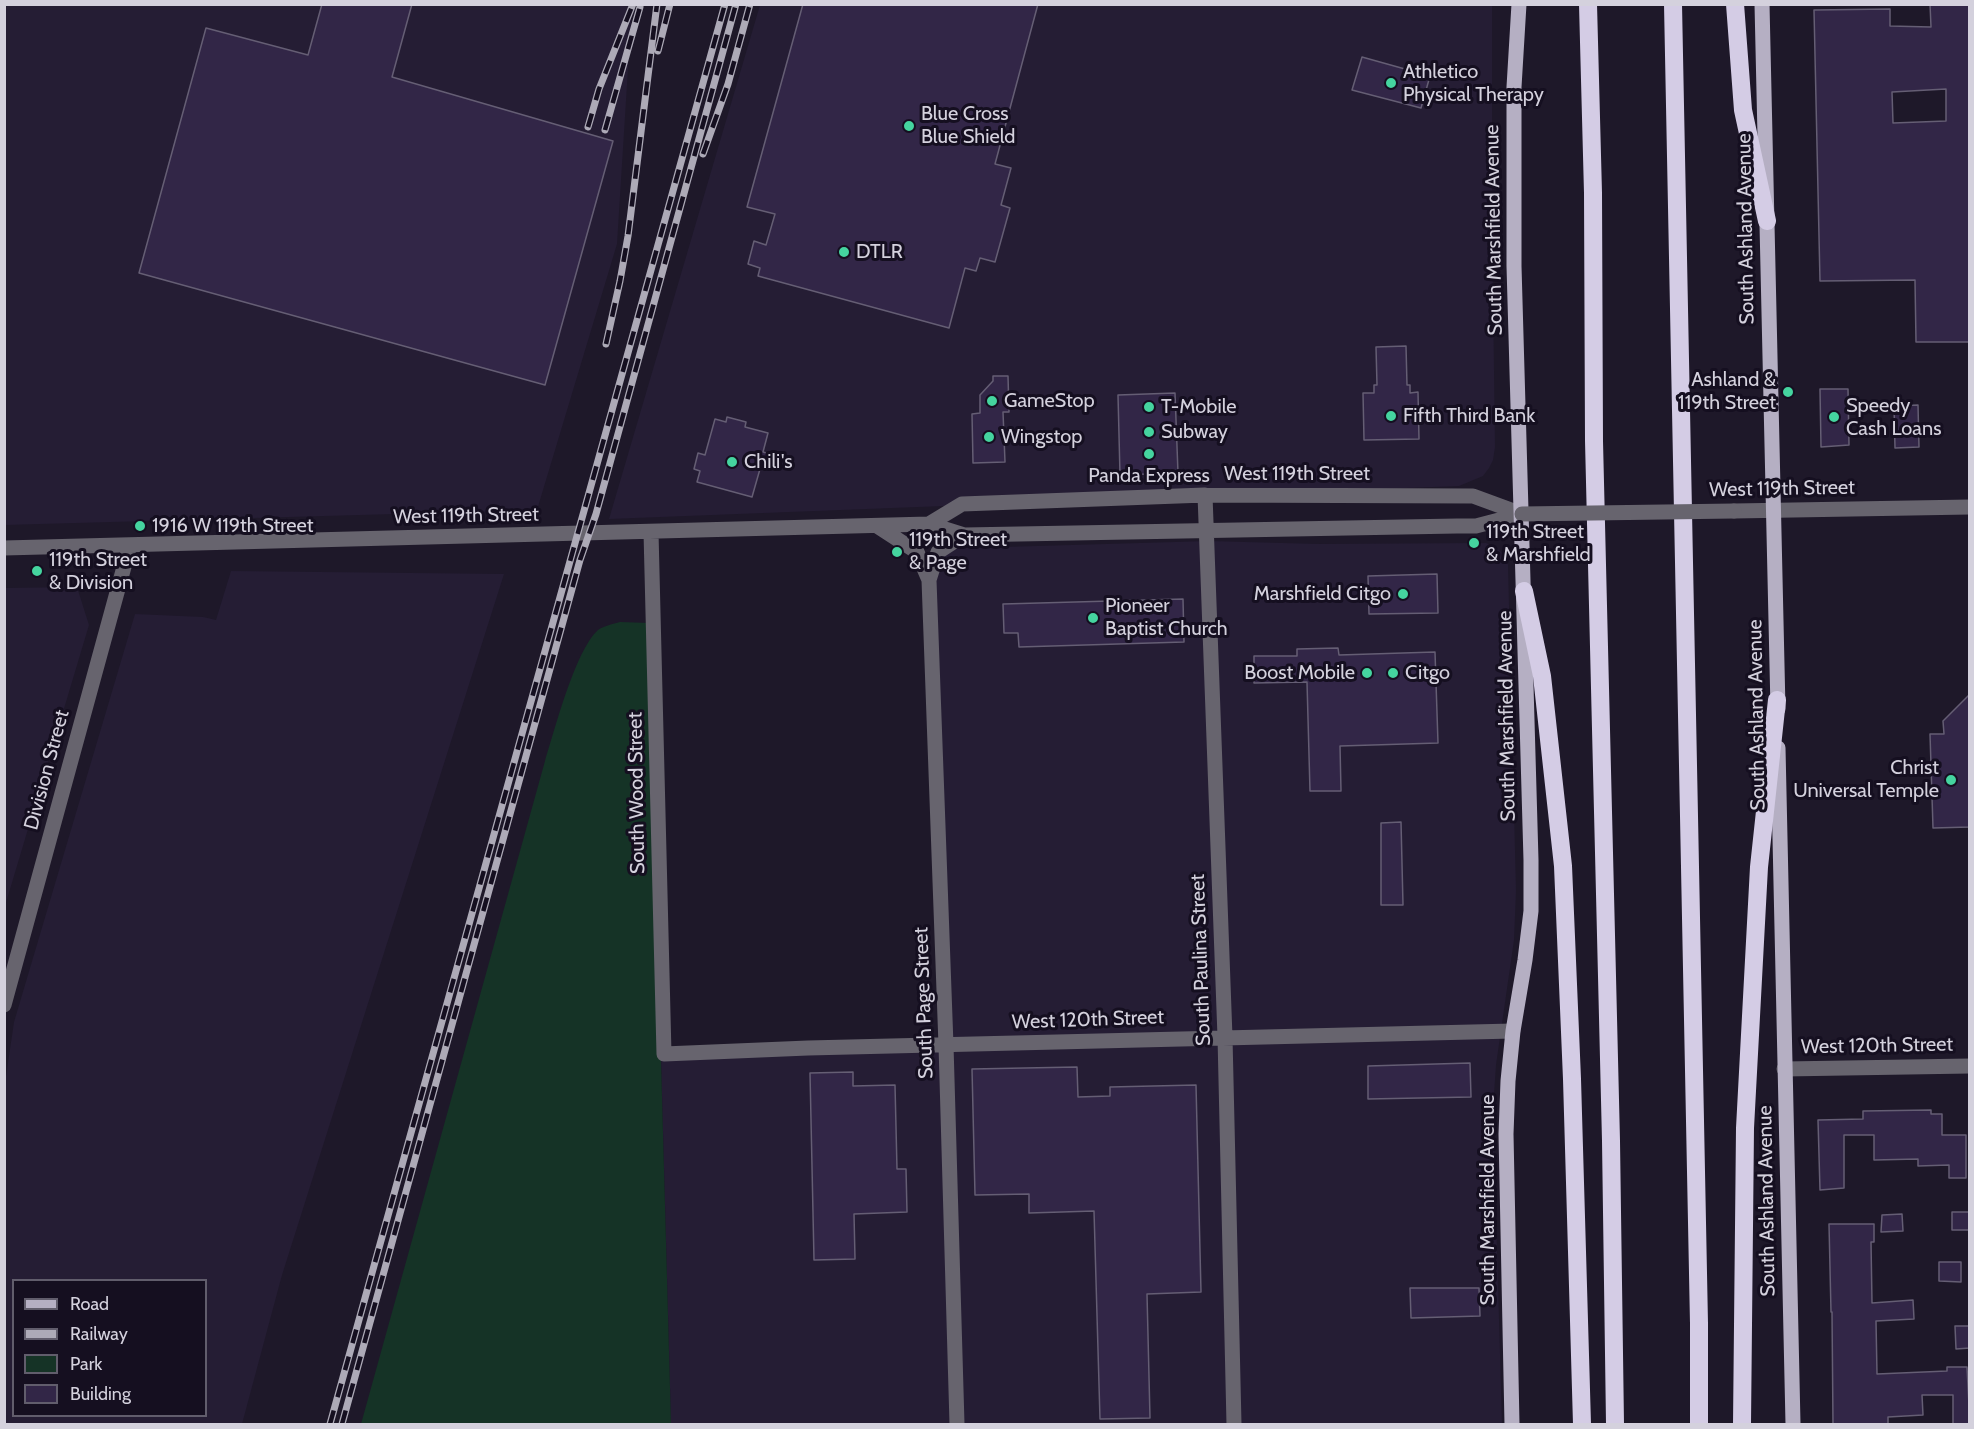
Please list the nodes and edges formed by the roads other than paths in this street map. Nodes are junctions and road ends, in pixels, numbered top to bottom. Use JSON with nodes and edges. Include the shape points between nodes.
{"nodes":[{"id":1,"x":1519,"y":4,"type":"edge"},
{"id":2,"x":1588,"y":4,"type":"edge"},
{"id":3,"x":1673,"y":4,"type":"edge"},
{"id":4,"x":1735,"y":4,"type":"edge"},
{"id":5,"x":1762,"y":4,"type":"edge"},
{"id":6,"x":1767,"y":221,"type":"junction"},
{"id":7,"x":1205,"y":495,"type":"junction"},
{"id":8,"x":1970,"y":507,"type":"edge"},
{"id":9,"x":1774,"y":511,"type":"junction"},
{"id":10,"x":1522,"y":514,"type":"junction"},
{"id":11,"x":929,"y":524,"type":"junction"},
{"id":12,"x":877,"y":526,"type":"junction"},
{"id":13,"x":1206,"y":530,"type":"junction"},
{"id":14,"x":651,"y":532,"type":"junction"},
{"id":15,"x":964,"y":535,"type":"junction"},
{"id":16,"x":130,"y":545,"type":"junction"},
{"id":17,"x":4,"y":548,"type":"edge"},
{"id":18,"x":929,"y":580,"type":"junction"},
{"id":19,"x":1524,"y":591,"type":"junction"},
{"id":20,"x":1778,"y":700,"type":"junction"},
{"id":21,"x":4,"y":1005,"type":"edge"},
{"id":22,"x":1513,"y":1031,"type":"junction"},
{"id":23,"x":1225,"y":1037,"type":"junction"},
{"id":24,"x":946,"y":1045,"type":"junction"},
{"id":25,"x":664,"y":1054,"type":"joint"},
{"id":26,"x":1970,"y":1066,"type":"edge"},
{"id":27,"x":1784,"y":1069,"type":"junction"},
{"id":28,"x":957,"y":1425,"type":"edge"},
{"id":29,"x":1234,"y":1425,"type":"edge"},
{"id":30,"x":1512,"y":1425,"type":"edge"},
{"id":31,"x":1582,"y":1425,"type":"edge"},
{"id":32,"x":1615,"y":1425,"type":"edge"},
{"id":33,"x":1699,"y":1425,"type":"edge"},
{"id":34,"x":1742,"y":1425,"type":"edge"},
{"id":35,"x":1793,"y":1425,"type":"edge"}],
"edges":[{"from":1,"to":10,"type":"main road","name":"South Marshfield Avenue","via":[[1514,87],[1514,266]]},
{"from":2,"to":32,"type":"highway"},
{"from":3,"to":33,"type":"highway"},
{"from":4,"to":6,"type":"highway","via":[[1743,110]]},
{"from":5,"to":6,"type":"main road","name":"South Ashland Avenue"},
{"from":6,"to":9,"type":"main road","name":"South Ashland Avenue"},
{"from":7,"to":10,"type":"street","name":"West 119th Street","via":[[1473,496]]},
{"from":7,"to":11,"type":"street","name":"West 119th Street","via":[[962,504]]},
{"from":7,"to":13,"type":"street","name":"South Paulina Street"},
{"from":8,"to":9,"type":"street","name":"West 119th Street"},
{"from":9,"to":10,"type":"street","name":"West 119th Street","bridge":true},
{"from":9,"to":20,"type":"main road","name":"South Ashland Avenue"},
{"from":10,"to":13,"type":"street","name":"West 119th Street","via":[[1476,526]]},
{"from":10,"to":19,"type":"main road","name":"South Marshfield Avenue"},
{"from":11,"to":12,"type":"street","name":"West 119th Street"},
{"from":11,"to":15,"type":"street","name":"West 119th Street"},
{"from":12,"to":14,"type":"street","name":"West 119th Street"},
{"from":12,"to":18,"type":"street","name":"South Page Street","via":[[917,552]]},
{"from":13,"to":15,"type":"street","name":"West 119th Street"},
{"from":13,"to":23,"type":"street","name":"South Paulina Street"},
{"from":14,"to":16,"type":"street","name":"West 119th Street"},
{"from":14,"to":25,"type":"street","name":"South Wood Street"},
{"from":15,"to":18,"type":"street","name":"South Page Street","via":[[938,552]]},
{"from":16,"to":17,"type":"street","name":"West 119th Street"},
{"from":16,"to":21,"type":"street","name":"Division Street"},
{"from":18,"to":24,"type":"street","name":"South Page Street"},
{"from":19,"to":22,"type":"main road","name":"South Marshfield Avenue","via":[[1531,911]]},
{"from":19,"to":31,"type":"highway","via":[[1542,675],[1563,866]]},
{"from":20,"to":27,"type":"main road","name":"South Ashland Avenue"},
{"from":20,"to":34,"type":"highway","via":[[1760,867],[1744,1128]]},
{"from":22,"to":23,"type":"street","name":"West 120th Street"},
{"from":22,"to":30,"type":"main road","name":"South Marshfield Avenue","via":[[1506,1134]]},
{"from":23,"to":24,"type":"street","name":"West 120th Street"},
{"from":23,"to":29,"type":"street","name":"South Paulina Street"},
{"from":24,"to":25,"type":"street","name":"West 120th Street"},
{"from":24,"to":28,"type":"street","name":"South Page Street"},
{"from":26,"to":27,"type":"street","name":"West 120th Street"},
{"from":27,"to":35,"type":"main road","name":"South Ashland Avenue"}]}
